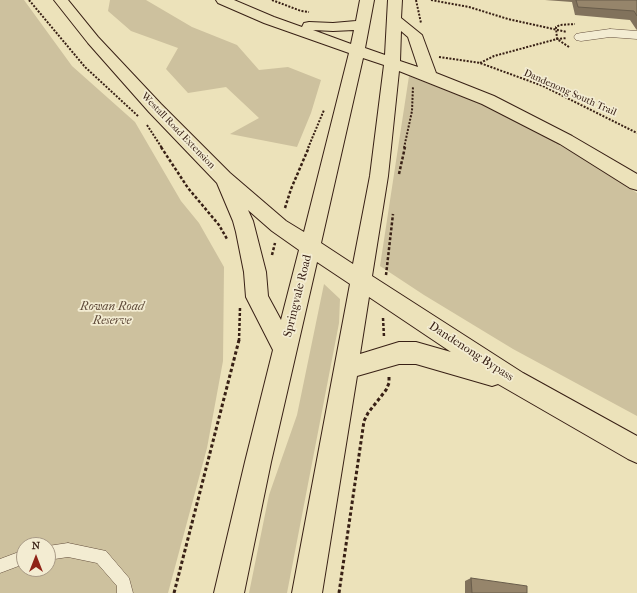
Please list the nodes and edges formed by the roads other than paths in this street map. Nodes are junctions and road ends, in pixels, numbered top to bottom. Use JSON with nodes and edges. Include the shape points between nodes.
{"nodes":[{"id":1,"x":61,"y":0,"type":"edge"},
{"id":2,"x":223,"y":0,"type":"edge"},
{"id":3,"x":367,"y":0,"type":"edge"},
{"id":4,"x":396,"y":0,"type":"edge"},
{"id":5,"x":395,"y":20,"type":"junction"},
{"id":6,"x":362,"y":25,"type":"junction"},
{"id":7,"x":288,"y":26,"type":"junction"},
{"id":8,"x":637,"y":35,"type":"edge"},
{"id":9,"x":581,"y":36,"type":"road end"},
{"id":10,"x":357,"y":49,"type":"junction"},
{"id":11,"x":392,"y":62,"type":"junction"},
{"id":12,"x":429,"y":76,"type":"junction"},
{"id":13,"x":223,"y":178,"type":"junction"},
{"id":14,"x":637,"y":183,"type":"edge"},
{"id":15,"x":310,"y":245,"type":"junction"},
{"id":16,"x":361,"y":280,"type":"junction"},
{"id":17,"x":285,"y":349,"type":"junction"},
{"id":18,"x":345,"y":369,"type":"junction"},
{"id":19,"x":514,"y":381,"type":"junction"},
{"id":20,"x":637,"y":450,"type":"edge"},
{"id":21,"x":56,"y":552,"type":"edge"},
{"id":22,"x":16,"y":560,"type":"edge"},
{"id":23,"x":0,"y":566,"type":"edge"},
{"id":24,"x":125,"y":593,"type":"edge"},
{"id":25,"x":229,"y":593,"type":"edge"},
{"id":26,"x":307,"y":593,"type":"edge"}],
"edges":[{"from":1,"to":13,"type":"highway","name":"Westall Road Extension","via":[[122,73]]},
{"from":2,"to":7,"type":"highway"},
{"from":3,"to":6,"type":"highway","name":"Springvale Road"},
{"from":4,"to":5,"type":"highway"},
{"from":5,"to":11,"type":"highway"},
{"from":5,"to":12,"type":"highway","via":[[415,35]]},
{"from":6,"to":7,"type":"highway"},
{"from":6,"to":10,"type":"highway","name":"Springvale Road"},
{"from":7,"to":10,"type":"highway"},
{"from":8,"to":9,"type":"street","via":[[610,33]]},
{"from":10,"to":11,"type":"highway"},
{"from":10,"to":15,"type":"highway","name":"Springvale Road"},
{"from":11,"to":12,"type":"highway"},
{"from":11,"to":16,"type":"highway","via":[[379,176]]},
{"from":12,"to":14,"type":"highway","via":[[488,100],[546,128]]},
{"from":13,"to":15,"type":"highway","name":"Westall Road Extension","via":[[279,226]]},
{"from":13,"to":17,"type":"highway","via":[[243,221],[252,257],[257,297]]},
{"from":15,"to":16,"type":"highway","name":"Dandenong Bypass"},
{"from":15,"to":17,"type":"highway","name":"Springvale Road"},
{"from":16,"to":18,"type":"highway"},
{"from":16,"to":19,"type":"highway","name":"Dandenong Bypass"},
{"from":17,"to":25,"type":"highway","name":"Springvale Road"},
{"from":18,"to":19,"type":"highway","via":[[385,356],[416,353]]},
{"from":18,"to":26,"type":"highway"},
{"from":19,"to":20,"type":"highway","name":"Dandenong Bypass"},
{"from":21,"to":24,"type":"lane","via":[[68,550],[102,556],[124,583]]},
{"from":22,"to":23,"type":"lane"}]}
